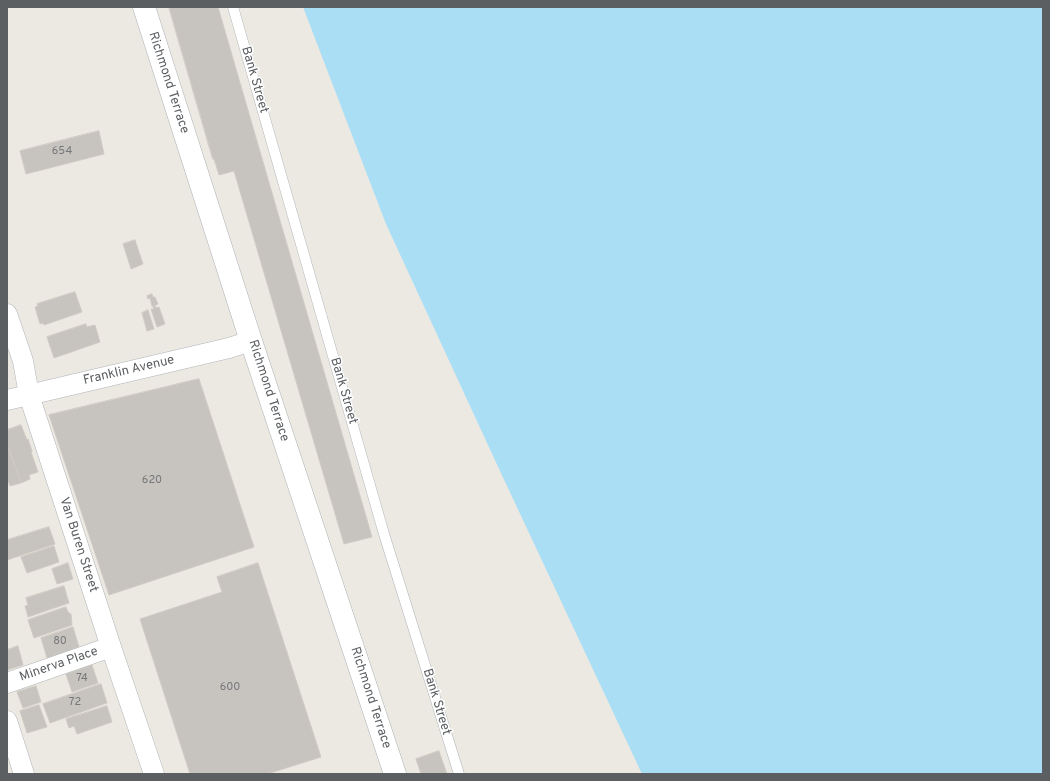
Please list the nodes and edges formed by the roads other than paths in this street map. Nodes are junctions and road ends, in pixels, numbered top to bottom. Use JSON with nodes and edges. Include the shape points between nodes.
{"nodes":[{"id":1,"x":144,"y":7,"type":"edge"},
{"id":2,"x":233,"y":7,"type":"edge"},
{"id":3,"x":7,"y":314,"type":"edge"},
{"id":4,"x":251,"y":341,"type":"junction"},
{"id":5,"x":29,"y":395,"type":"junction"},
{"id":6,"x":7,"y":400,"type":"edge"},
{"id":7,"x":111,"y":648,"type":"junction"},
{"id":8,"x":7,"y":683,"type":"edge"},
{"id":9,"x":7,"y":721,"type":"edge"},
{"id":10,"x":24,"y":774,"type":"edge"},
{"id":11,"x":154,"y":774,"type":"edge"},
{"id":12,"x":395,"y":774,"type":"edge"},
{"id":13,"x":459,"y":774,"type":"edge"}],
"edges":[{"from":1,"to":4,"type":"main road","name":"Richmond Terrace"},
{"from":2,"to":13,"type":"lane","name":"Bank Street","via":[[384,534]]},
{"from":3,"to":5,"type":"street","name":"Van Buren Street","via":[[23,361]]},
{"from":4,"to":5,"type":"street","name":"Franklin Avenue"},
{"from":4,"to":12,"type":"main road","name":"Richmond Terrace"},
{"from":5,"to":6,"type":"street","name":"Franklin Avenue"},
{"from":5,"to":7,"type":"street","name":"Van Buren Street"},
{"from":7,"to":8,"type":"street","name":"Minerva Place"},
{"from":7,"to":11,"type":"street","name":"Van Buren Street"},
{"from":9,"to":10,"type":"street"}]}
